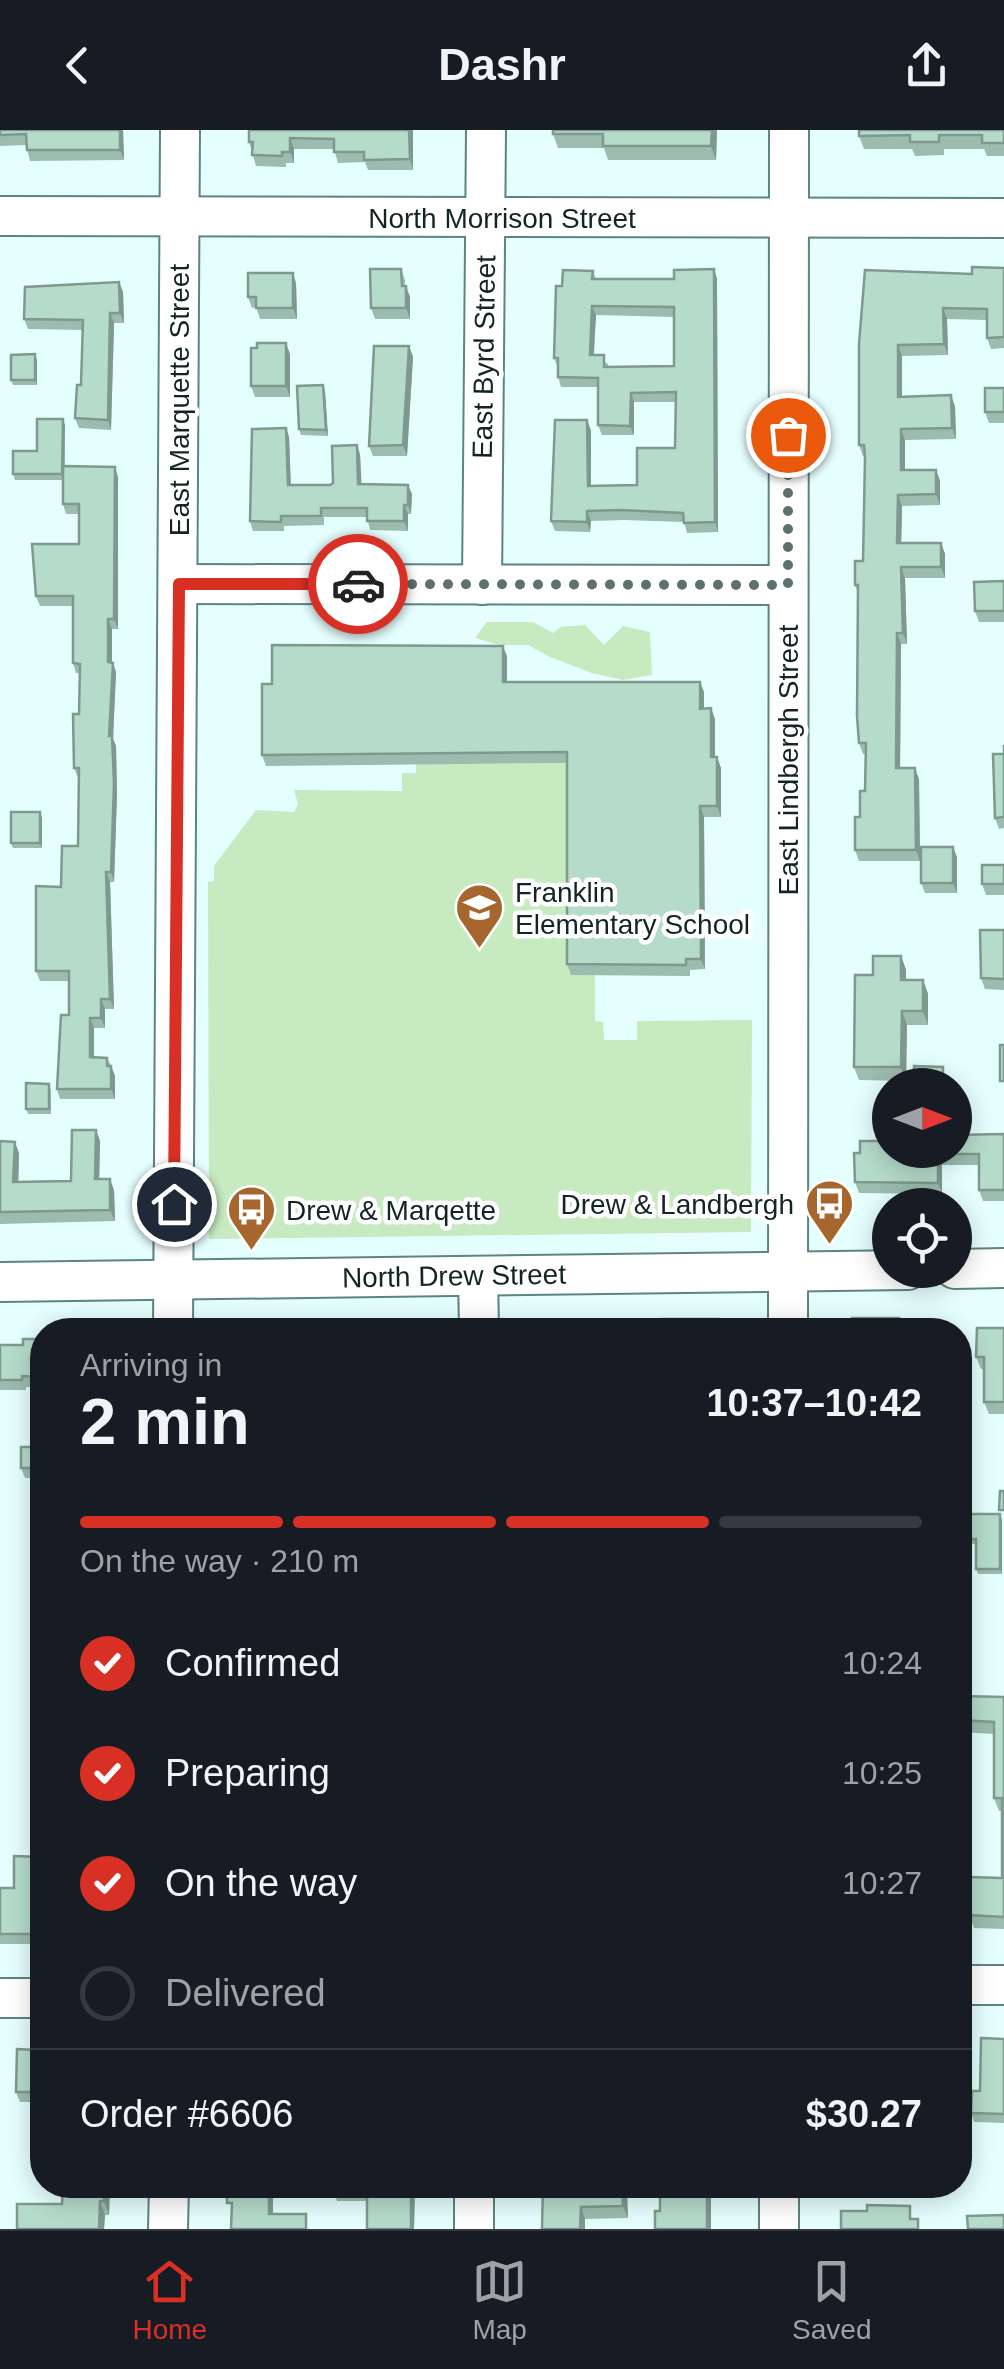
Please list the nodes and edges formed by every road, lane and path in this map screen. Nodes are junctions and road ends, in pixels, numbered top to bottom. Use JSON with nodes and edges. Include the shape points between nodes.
{"nodes":[{"id":1,"x":180,"y":130,"type":"edge"},
{"id":2,"x":486,"y":130,"type":"edge"},
{"id":3,"x":789,"y":130,"type":"edge"},
{"id":4,"x":0,"y":216,"type":"edge"},
{"id":5,"x":180,"y":216,"type":"junction"},
{"id":6,"x":789,"y":217,"type":"junction"},
{"id":7,"x":486,"y":218,"type":"junction"},
{"id":8,"x":1004,"y":218,"type":"edge"},
{"id":9,"x":179,"y":584,"type":"junction"},
{"id":10,"x":482,"y":584,"type":"junction"},
{"id":11,"x":788,"y":585,"type":"junction"},
{"id":12,"x":1004,"y":1268,"type":"edge"},
{"id":13,"x":972,"y":1269,"type":"edge"},
{"id":14,"x":872,"y":1271,"type":"edge"},
{"id":15,"x":788,"y":1272,"type":"junction"},
{"id":16,"x":478,"y":1276,"type":"junction"},
{"id":17,"x":174,"y":1280,"type":"junction"},
{"id":18,"x":0,"y":1282,"type":"edge"},
{"id":19,"x":174,"y":1318,"type":"edge"},
{"id":20,"x":479,"y":1318,"type":"edge"},
{"id":21,"x":788,"y":1318,"type":"edge"},
{"id":22,"x":972,"y":1985,"type":"edge"},
{"id":23,"x":1004,"y":1985,"type":"edge"},
{"id":24,"x":0,"y":1998,"type":"edge"},
{"id":25,"x":30,"y":1998,"type":"edge"},
{"id":26,"x":169,"y":2198,"type":"edge"},
{"id":27,"x":474,"y":2198,"type":"edge"},
{"id":28,"x":779,"y":2198,"type":"edge"},
{"id":29,"x":168,"y":2229,"type":"edge"},
{"id":30,"x":474,"y":2229,"type":"edge"},
{"id":31,"x":779,"y":2229,"type":"edge"}],
"edges":[{"from":1,"to":5,"type":"street","name":"East Marquette Street"},
{"from":2,"to":7,"type":"street","name":"East Byrd Street"},
{"from":3,"to":6,"type":"street","name":"East Lindbergh Street"},
{"from":4,"to":5,"type":"street","name":"North Morrison Street"},
{"from":5,"to":7,"type":"street","name":"North Morrison Street"},
{"from":5,"to":9,"type":"street","name":"East Marquette Street"},
{"from":6,"to":7,"type":"street","name":"North Morrison Street"},
{"from":6,"to":8,"type":"street","name":"North Morrison Street"},
{"from":6,"to":11,"type":"street","name":"East Lindbergh Street"},
{"from":7,"to":10,"type":"street","name":"East Byrd Street"},
{"from":9,"to":10,"type":"street"},
{"from":9,"to":17,"type":"street","name":"East Marquette Street"},
{"from":10,"to":11,"type":"street"},
{"from":11,"to":15,"type":"street","name":"East Lindbergh Street"},
{"from":12,"to":13,"type":"street"},
{"from":14,"to":15,"type":"street","name":"North Drew Street"},
{"from":15,"to":16,"type":"street","name":"North Drew Street"},
{"from":15,"to":21,"type":"street","name":"East Lindbergh Street"},
{"from":16,"to":17,"type":"street","name":"North Drew Street"},
{"from":16,"to":20,"type":"street"},
{"from":17,"to":18,"type":"street","name":"North Drew Street"},
{"from":17,"to":19,"type":"street","name":"East Marquette Street"},
{"from":22,"to":23,"type":"street"},
{"from":24,"to":25,"type":"street"},
{"from":26,"to":29,"type":"street"},
{"from":27,"to":30,"type":"street"},
{"from":28,"to":31,"type":"street"}]}
